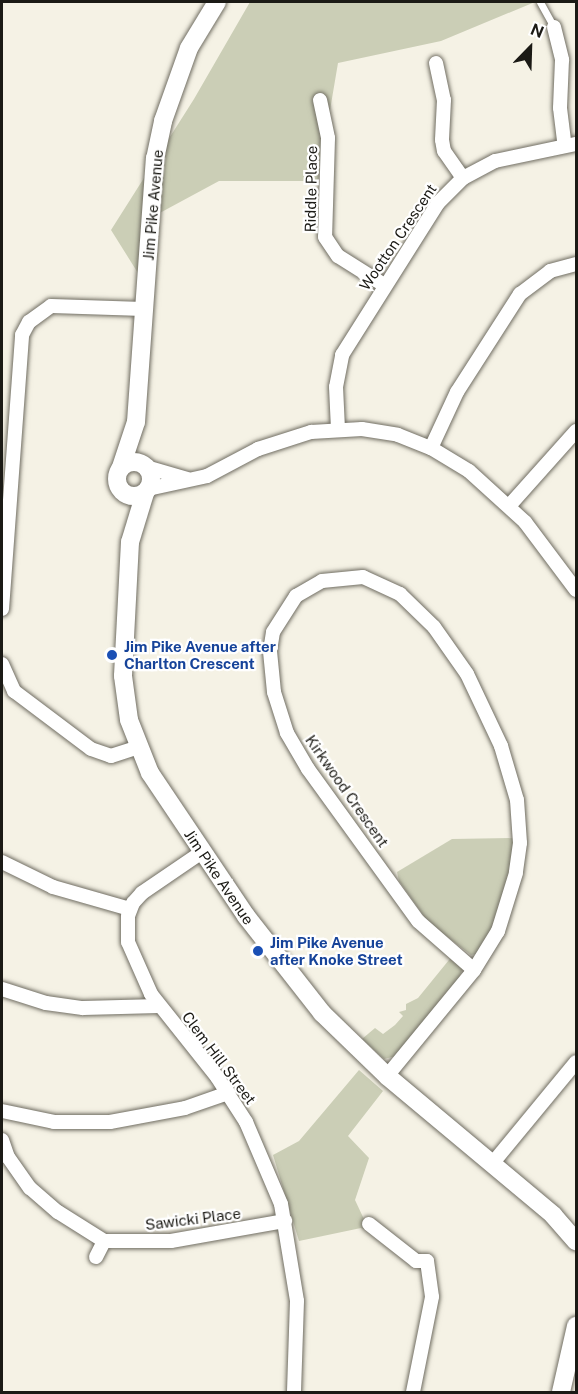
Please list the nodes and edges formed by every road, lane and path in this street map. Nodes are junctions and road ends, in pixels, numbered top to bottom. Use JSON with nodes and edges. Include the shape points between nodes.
{"nodes":[{"id":1,"x":217,"y":2,"type":"edge"},
{"id":2,"x":540,"y":2,"type":"edge"},
{"id":3,"x":554,"y":27,"type":"joint"},
{"id":4,"x":436,"y":63,"type":"dead end"},
{"id":5,"x":320,"y":100,"type":"dead end"},
{"id":6,"x":571,"y":145,"type":"edge"},
{"id":7,"x":463,"y":178,"type":"junction"},
{"id":8,"x":576,"y":264,"type":"edge"},
{"id":9,"x":384,"y":285,"type":"junction"},
{"id":10,"x":144,"y":309,"type":"junction"},
{"id":11,"x":136,"y":422,"type":"junction"},
{"id":12,"x":338,"y":429,"type":"junction"},
{"id":13,"x":576,"y":431,"type":"edge"},
{"id":14,"x":431,"y":448,"type":"junction"},
{"id":15,"x":145,"y":466,"type":"junction"},
{"id":16,"x":121,"y":467,"type":"junction"},
{"id":17,"x":189,"y":480,"type":"junction"},
{"id":18,"x":146,"y":491,"type":"junction"},
{"id":19,"x":125,"y":494,"type":"junction"},
{"id":20,"x":509,"y":506,"type":"junction"},
{"id":21,"x":132,"y":532,"type":"junction"},
{"id":22,"x":576,"y":590,"type":"edge"},
{"id":23,"x":2,"y":609,"type":"edge"},
{"id":24,"x":2,"y":664,"type":"edge"},
{"id":25,"x":138,"y":747,"type":"junction"},
{"id":26,"x":202,"y":852,"type":"junction"},
{"id":27,"x":2,"y":862,"type":"edge"},
{"id":28,"x":130,"y":909,"type":"junction"},
{"id":29,"x":474,"y":970,"type":"junction"},
{"id":30,"x":2,"y":989,"type":"edge"},
{"id":31,"x":159,"y":1006,"type":"junction"},
{"id":32,"x":576,"y":1062,"type":"edge"},
{"id":33,"x":387,"y":1076,"type":"junction"},
{"id":34,"x":228,"y":1093,"type":"junction"},
{"id":35,"x":2,"y":1111,"type":"edge"},
{"id":36,"x":2,"y":1140,"type":"edge"},
{"id":37,"x":492,"y":1164,"type":"junction"},
{"id":38,"x":553,"y":1215,"type":"junction"},
{"id":39,"x":285,"y":1221,"type":"junction"},
{"id":40,"x":369,"y":1224,"type":"dead end"},
{"id":41,"x":576,"y":1226,"type":"edge"},
{"id":42,"x":97,"y":1237,"type":"junction"},
{"id":43,"x":576,"y":1241,"type":"edge"},
{"id":44,"x":96,"y":1257,"type":"dead end"},
{"id":45,"x":576,"y":1326,"type":"edge"},
{"id":46,"x":569,"y":1374,"type":"edge"},
{"id":47,"x":294,"y":1392,"type":"edge"},
{"id":48,"x":413,"y":1392,"type":"edge"},
{"id":49,"x":561,"y":1392,"type":"edge"}],
"edges":[{"from":1,"to":10,"type":"street","name":"Jim Pike Avenue","via":[[185,57],[163,121],[155,159]]},
{"from":2,"to":3,"type":"lane"},
{"from":3,"to":6,"type":"street","via":[[562,60],[560,108]]},
{"from":4,"to":7,"type":"street","via":[[444,100],[444,151]]},
{"from":5,"to":9,"type":"street","name":"Riddle Place","via":[[328,138],[325,237],[338,256]]},
{"from":6,"to":7,"type":"street","name":"Wootton Crescent","via":[[495,161]]},
{"from":7,"to":9,"type":"street","name":"Wootton Crescent","via":[[438,203]]},
{"from":8,"to":14,"type":"street","via":[[550,271],[520,294],[457,392]]},
{"from":9,"to":12,"type":"street","name":"Wootton Crescent","via":[[342,356],[336,387]]},
{"from":10,"to":11,"type":"street","name":"Jim Pike Avenue"},
{"from":10,"to":23,"type":"street","via":[[51,306],[29,322],[22,335]]},
{"from":11,"to":15,"type":"street","name":"Jim Pike Avenue"},
{"from":11,"to":16,"type":"street","name":"Jim Pike Avenue"},
{"from":12,"to":14,"type":"street","via":[[390,433]]},
{"from":12,"to":17,"type":"street","via":[[284,439],[207,476]]},
{"from":13,"to":20,"type":"street"},
{"from":14,"to":20,"type":"street","via":[[469,471]]},
{"from":15,"to":16,"type":"street","via":[[129,462]]},
{"from":15,"to":17,"type":"street"},
{"from":15,"to":18,"type":"street","via":[[151,480]]},
{"from":16,"to":19,"type":"street","via":[[116,482]]},
{"from":17,"to":18,"type":"street"},
{"from":18,"to":19,"type":"street","via":[[135,497]]},
{"from":18,"to":21,"type":"street","name":"Jim Pike Avenue"},
{"from":19,"to":21,"type":"street","name":"Jim Pike Avenue"},
{"from":20,"to":22,"type":"street"},
{"from":21,"to":25,"type":"street","name":"Jim Pike Avenue","via":[[123,676]]},
{"from":24,"to":25,"type":"street","via":[[14,691],[91,749],[111,756]]},
{"from":25,"to":26,"type":"street","name":"Jim Pike Avenue","via":[[160,789]]},
{"from":26,"to":28,"type":"street","via":[[142,893]]},
{"from":26,"to":33,"type":"street","name":"Jim Pike Avenue","via":[[282,966],[322,1013]]},
{"from":27,"to":28,"type":"street","via":[[53,887]]},
{"from":28,"to":31,"type":"street","name":"Clem Hill Street","via":[[128,942]]},
{"from":29,"to":29,"type":"street","name":"Kirkwood Crescent","via":[[418,921],[308,769],[288,733],[274,692],[270,651],[273,632],[296,596],[322,581],[363,577],[400,594],[434,627],[467,674],[501,746],[517,800],[520,843],[516,873],[498,931]]},
{"from":29,"to":33,"type":"street","name":"Kirkwood Crescent"},
{"from":30,"to":31,"type":"street","via":[[46,1003],[83,1008]]},
{"from":31,"to":34,"type":"street","name":"Clem Hill Street"},
{"from":32,"to":37,"type":"street"},
{"from":33,"to":37,"type":"street","name":"Jim Pike Avenue"},
{"from":34,"to":35,"type":"street","via":[[185,1108],[110,1122],[54,1122]]},
{"from":34,"to":39,"type":"street","name":"Clem Hill Street","via":[[262,1153]]},
{"from":36,"to":42,"type":"street","via":[[8,1157],[30,1188]]},
{"from":37,"to":38,"type":"street","name":"Jim Pike Avenue"},
{"from":38,"to":41,"type":"street","name":"Jim Pike Avenue"},
{"from":38,"to":43,"type":"street","name":"Jim Pike Avenue"},
{"from":39,"to":42,"type":"street","name":"Sawicki Place","via":[[171,1241]]},
{"from":39,"to":47,"type":"street","name":"Clem Hill Street","via":[[297,1300]]},
{"from":40,"to":48,"type":"street","via":[[416,1261],[427,1261],[432,1297]]},
{"from":42,"to":44,"type":"street"},
{"from":45,"to":46,"type":"street"},
{"from":46,"to":49,"type":"street"}]}
